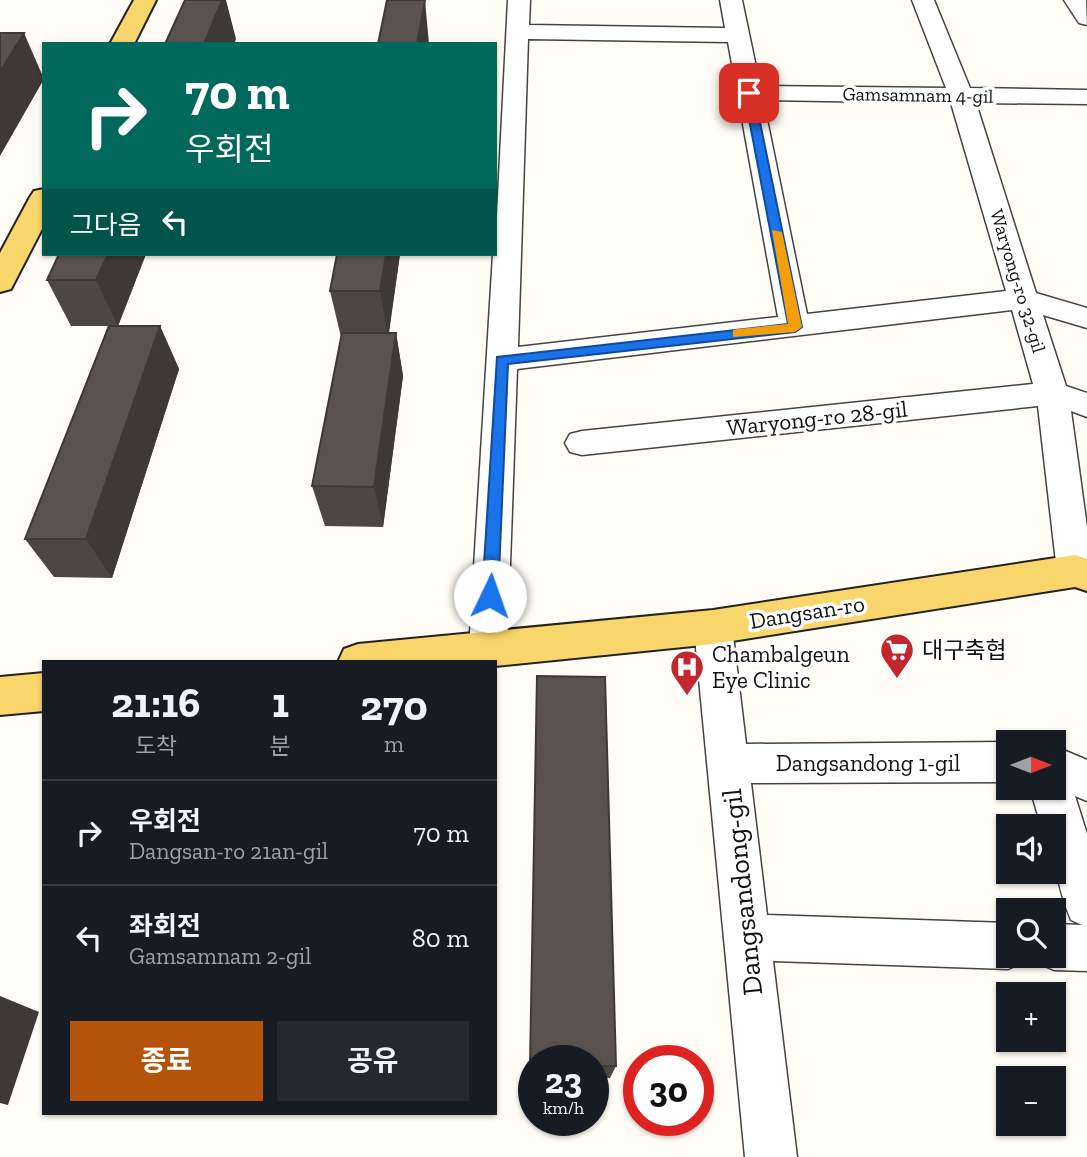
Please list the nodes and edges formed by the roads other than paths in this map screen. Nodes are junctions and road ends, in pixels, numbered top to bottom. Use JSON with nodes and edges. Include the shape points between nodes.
{"nodes":[{"id":1,"x":145,"y":0,"type":"edge"},
{"id":2,"x":519,"y":0,"type":"edge"},
{"id":3,"x":731,"y":0,"type":"edge"},
{"id":4,"x":923,"y":0,"type":"edge"},
{"id":5,"x":1075,"y":0,"type":"edge"},
{"id":6,"x":1087,"y":18,"type":"edge"},
{"id":7,"x":517,"y":32,"type":"junction"},
{"id":8,"x":738,"y":35,"type":"junction"},
{"id":9,"x":123,"y":42,"type":"edge"},
{"id":10,"x":749,"y":93,"type":"junction"},
{"id":11,"x":961,"y":95,"type":"junction"},
{"id":12,"x":1087,"y":97,"type":"edge"},
{"id":13,"x":42,"y":201,"type":"edge"},
{"id":14,"x":0,"y":282,"type":"edge"},
{"id":15,"x":1023,"y":299,"type":"junction"},
{"id":16,"x":1087,"y":318,"type":"edge"},
{"id":17,"x":795,"y":327,"type":"junction"},
{"id":18,"x":502,"y":360,"type":"junction"},
{"id":19,"x":1052,"y":393,"type":"junction"},
{"id":20,"x":1087,"y":405,"type":"edge"},
{"id":21,"x":582,"y":443,"type":"dead end"},
{"id":22,"x":1081,"y":573,"type":"edge"},
{"id":23,"x":713,"y":627,"type":"junction"},
{"id":24,"x":488,"y":649,"type":"junction"},
{"id":25,"x":378,"y":660,"type":"edge"},
{"id":26,"x":42,"y":692,"type":"edge"},
{"id":27,"x":0,"y":696,"type":"edge"},
{"id":28,"x":996,"y":762,"type":"edge"},
{"id":29,"x":728,"y":764,"type":"junction"},
{"id":30,"x":1066,"y":771,"type":"edge"},
{"id":31,"x":1087,"y":781,"type":"edge"},
{"id":32,"x":1055,"y":800,"type":"edge"},
{"id":33,"x":1087,"y":904,"type":"edge"},
{"id":34,"x":747,"y":937,"type":"junction"},
{"id":35,"x":996,"y":946,"type":"edge"},
{"id":36,"x":1066,"y":947,"type":"edge"},
{"id":37,"x":1087,"y":948,"type":"edge"},
{"id":38,"x":771,"y":1157,"type":"edge"}],
"edges":[{"from":1,"to":9,"type":"main road"},
{"from":2,"to":7,"type":"street"},
{"from":3,"to":8,"type":"street"},
{"from":4,"to":11,"type":"street","name":"Waryong-ro 32-gil"},
{"from":5,"to":6,"type":"street"},
{"from":7,"to":8,"type":"street"},
{"from":7,"to":18,"type":"street"},
{"from":8,"to":10,"type":"street"},
{"from":10,"to":11,"type":"street","name":"Gamsamnam 4-gil"},
{"from":10,"to":17,"type":"street"},
{"from":11,"to":12,"type":"street","name":"Gamsamnam 4-gil"},
{"from":11,"to":15,"type":"street","name":"Waryong-ro 32-gil"},
{"from":13,"to":14,"type":"main road"},
{"from":15,"to":16,"type":"street"},
{"from":15,"to":17,"type":"street"},
{"from":15,"to":19,"type":"street","name":"Waryong-ro 32-gil"},
{"from":17,"to":18,"type":"street"},
{"from":18,"to":24,"type":"street"},
{"from":19,"to":20,"type":"street"},
{"from":19,"to":21,"type":"street","name":"Waryong-ro 28-gil"},
{"from":19,"to":22,"type":"street","name":"Waryong-ro 32-gil"},
{"from":22,"to":23,"type":"main road","name":"Dangsan-ro"},
{"from":23,"to":24,"type":"main road","name":"Dangsan-ro"},
{"from":23,"to":29,"type":"street","name":"Dangsandong-gil"},
{"from":24,"to":25,"type":"main road","name":"Dangsan-ro"},
{"from":26,"to":27,"type":"main road"},
{"from":28,"to":29,"type":"street","name":"Dangsandong 1-gil"},
{"from":29,"to":34,"type":"street","name":"Dangsandong-gil"},
{"from":30,"to":31,"type":"street"},
{"from":32,"to":33,"type":"street"},
{"from":34,"to":35,"type":"street"},
{"from":34,"to":38,"type":"street","name":"Dangsandong-gil"},
{"from":36,"to":37,"type":"street"}]}
